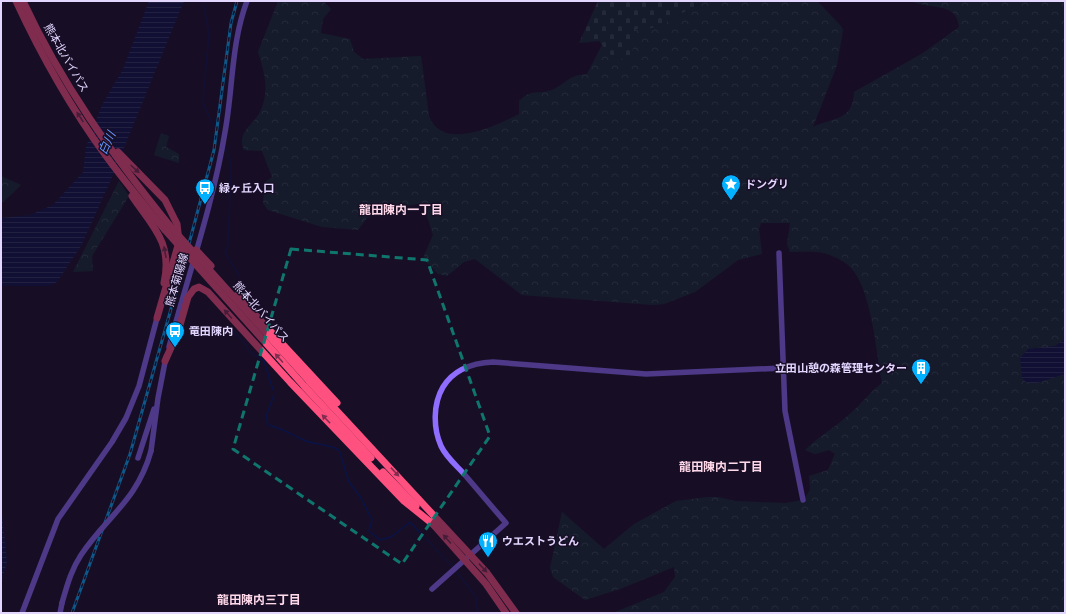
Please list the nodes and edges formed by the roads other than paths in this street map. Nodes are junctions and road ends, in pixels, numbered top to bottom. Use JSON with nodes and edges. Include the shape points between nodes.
{"nodes":[{"id":1,"x":16,"y":1,"type":"edge"},
{"id":2,"x":23,"y":1,"type":"edge"},
{"id":3,"x":247,"y":1,"type":"edge"},
{"id":4,"x":54,"y":67,"type":"junction"},
{"id":5,"x":98,"y":132,"type":"junction"},
{"id":6,"x":136,"y":193,"type":"junction"},
{"id":7,"x":196,"y":250,"type":"junction"},
{"id":8,"x":779,"y":253,"type":"dead end"},
{"id":9,"x":157,"y":318,"type":"junction"},
{"id":10,"x":165,"y":361,"type":"junction"},
{"id":11,"x":783,"y":368,"type":"junction"},
{"id":12,"x":308,"y":385,"type":"junction"},
{"id":13,"x":158,"y":398,"type":"junction"},
{"id":14,"x":380,"y":456,"type":"junction"},
{"id":15,"x":138,"y":458,"type":"dead end"},
{"id":16,"x":803,"y":500,"type":"dead end"},
{"id":17,"x":434,"y":525,"type":"junction"},
{"id":18,"x":468,"y":557,"type":"junction"},
{"id":19,"x":432,"y":589,"type":"dead end"},
{"id":20,"x":22,"y":613,"type":"edge"},
{"id":21,"x":60,"y":613,"type":"edge"},
{"id":22,"x":506,"y":613,"type":"edge"},
{"id":23,"x":516,"y":613,"type":"edge"}],
"edges":[{"from":1,"to":4,"type":"highway","name":"熊本北バイパス"},
{"from":2,"to":4,"type":"highway","name":"熊本北バイパス"},
{"from":3,"to":7,"type":"street","name":"熊本菊陽線","via":[[235,48],[225,133]]},
{"from":4,"to":5,"type":"highway","name":"熊本北バイパス"},
{"from":6,"to":4,"type":"highway","name":"熊本北バイパス","one_way":true,"via":[[106,156]]},
{"from":5,"to":6,"type":"highway","name":"熊本北バイパス"},
{"from":5,"to":9,"type":"highway","one_way":true,"via":[[156,190],[174,216],[179,242]]},
{"from":9,"to":6,"type":"highway","one_way":true,"via":[[167,268],[166,254],[160,234]]},
{"from":6,"to":12,"type":"highway","name":"熊本北バイパス","bridge":true},
{"from":7,"to":10,"type":"street","name":"熊本菊陽線"},
{"from":7,"to":14,"type":"highway","via":[[369,439]]},
{"from":8,"to":11,"type":"street"},
{"from":9,"to":20,"type":"street","via":[[139,386],[126,418],[58,519]]},
{"from":10,"to":13,"type":"street","name":"熊本菊陽線"},
{"from":17,"to":10,"type":"highway","one_way":true,"via":[[404,501],[208,292],[199,287],[194,288],[188,297],[178,332]]},
{"from":11,"to":16,"type":"street","via":[[785,411]]},
{"from":11,"to":18,"type":"street","via":[[646,374],[493,362],[462,369],[446,384],[439,396],[435,417],[439,438],[450,458],[506,523]]},
{"from":12,"to":14,"type":"highway","name":"熊本北バイパス"},
{"from":12,"to":17,"type":"highway","name":"熊本北バイパス"},
{"from":13,"to":15,"type":"street"},
{"from":13,"to":21,"type":"street","name":"熊本菊陽線","bridge":true,"via":[[151,451],[134,490],[76,563],[68,579]]},
{"from":14,"to":18,"type":"highway","name":"熊本北バイパス","one_way":true},
{"from":18,"to":17,"type":"highway","name":"熊本北バイパス","one_way":true},
{"from":18,"to":19,"type":"street"},
{"from":18,"to":22,"type":"highway","name":"熊本北バイパス"},
{"from":18,"to":23,"type":"highway","name":"熊本北バイパス","one_way":true,"via":[[487,573]]}]}
